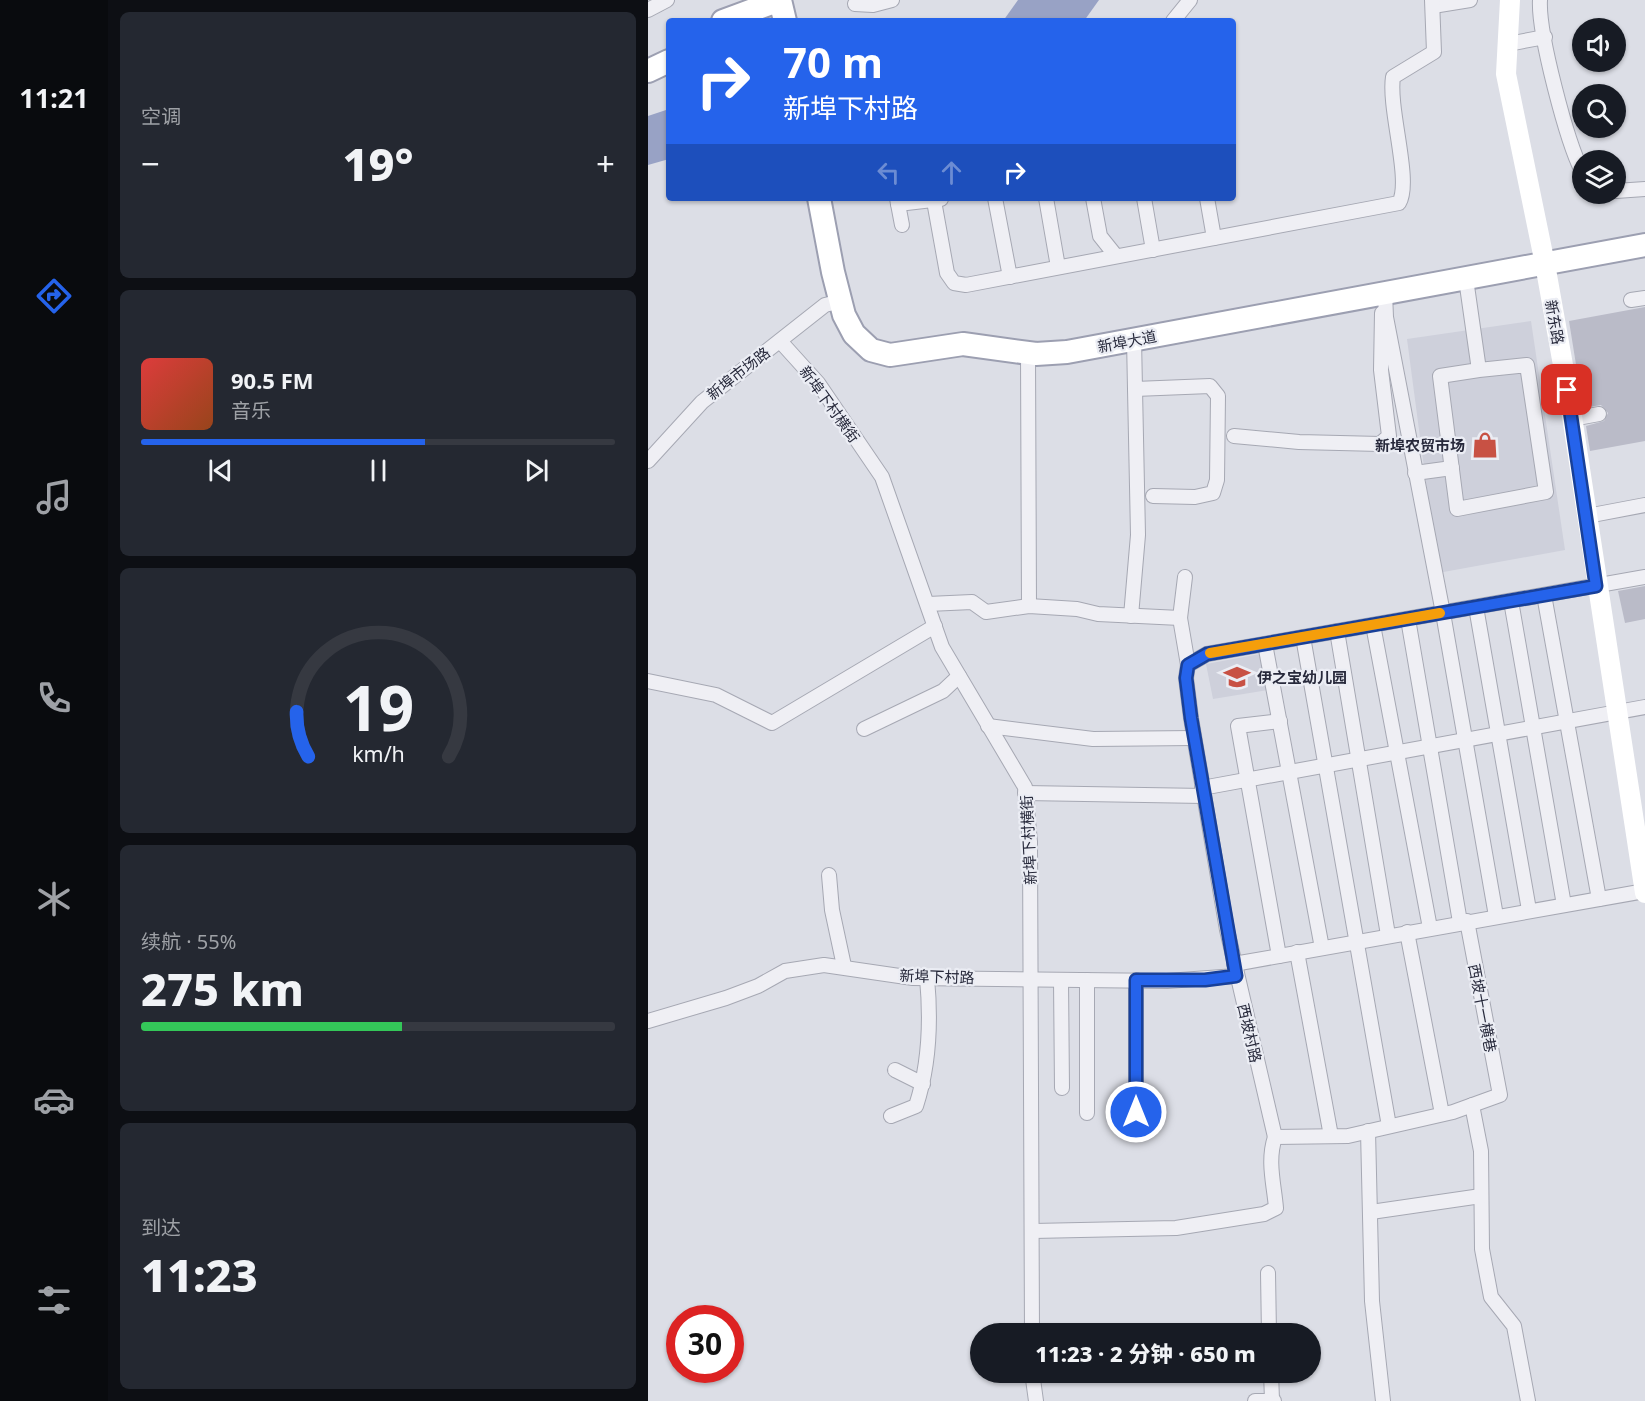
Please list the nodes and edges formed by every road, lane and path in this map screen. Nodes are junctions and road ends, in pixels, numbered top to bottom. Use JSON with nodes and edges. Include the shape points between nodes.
{"nodes":[{"id":1,"x":668,"y":0,"type":"edge"},
{"id":2,"x":892,"y":0,"type":"edge"},
{"id":3,"x":1190,"y":0,"type":"edge"},
{"id":4,"x":1470,"y":0,"type":"edge"},
{"id":5,"x":1510,"y":0,"type":"edge"},
{"id":6,"x":1540,"y":0,"type":"edge"},
{"id":7,"x":1433,"y":3,"type":"edge"},
{"id":8,"x":855,"y":4,"type":"dead end"},
{"id":9,"x":648,"y":10,"type":"edge"},
{"id":10,"x":776,"y":10,"type":"edge"},
{"id":11,"x":737,"y":18,"type":"edge"},
{"id":12,"x":1175,"y":18,"type":"edge"},
{"id":13,"x":1545,"y":37,"type":"junction"},
{"id":14,"x":1508,"y":44,"type":"junction"},
{"id":15,"x":666,"y":45,"type":"edge"},
{"id":16,"x":648,"y":54,"type":"edge"},
{"id":17,"x":666,"y":62,"type":"edge"},
{"id":18,"x":648,"y":71,"type":"edge"},
{"id":19,"x":1574,"y":150,"type":"edge"},
{"id":20,"x":1645,"y":189,"type":"edge"},
{"id":21,"x":1626,"y":190,"type":"edge"},
{"id":22,"x":820,"y":201,"type":"edge"},
{"id":23,"x":897,"y":201,"type":"edge"},
{"id":24,"x":938,"y":201,"type":"edge"},
{"id":25,"x":997,"y":201,"type":"edge"},
{"id":26,"x":1047,"y":201,"type":"edge"},
{"id":27,"x":1094,"y":201,"type":"edge"},
{"id":28,"x":1145,"y":201,"type":"edge"},
{"id":29,"x":1208,"y":201,"type":"edge"},
{"id":30,"x":902,"y":225,"type":"dead end"},
{"id":31,"x":1214,"y":238,"type":"junction"},
{"id":32,"x":1645,"y":245,"type":"edge"},
{"id":33,"x":1154,"y":250,"type":"junction"},
{"id":34,"x":1116,"y":256,"type":"junction"},
{"id":35,"x":1645,"y":258,"type":"edge"},
{"id":36,"x":1545,"y":264,"type":"junction"},
{"id":37,"x":1058,"y":267,"type":"junction"},
{"id":38,"x":1010,"y":277,"type":"junction"},
{"id":39,"x":1466,"y":279,"type":"junction"},
{"id":40,"x":1384,"y":293,"type":"junction"},
{"id":41,"x":841,"y":302,"type":"junction"},
{"id":42,"x":1134,"y":339,"type":"junction"},
{"id":43,"x":780,"y":341,"type":"junction"},
{"id":44,"x":1028,"y":354,"type":"junction"},
{"id":45,"x":1479,"y":370,"type":"junction"},
{"id":46,"x":1135,"y":389,"type":"junction"},
{"id":47,"x":1599,"y":414,"type":"dead end"},
{"id":48,"x":1572,"y":419,"type":"junction"},
{"id":49,"x":1234,"y":436,"type":"dead end"},
{"id":50,"x":648,"y":461,"type":"edge"},
{"id":51,"x":1452,"y":468,"type":"junction"},
{"id":52,"x":1415,"y":473,"type":"junction"},
{"id":53,"x":1153,"y":496,"type":"dead end"},
{"id":54,"x":1645,"y":505,"type":"edge"},
{"id":55,"x":1587,"y":516,"type":"junction"},
{"id":56,"x":1185,"y":577,"type":"dead end"},
{"id":57,"x":1645,"y":577,"type":"edge"},
{"id":58,"x":1596,"y":586,"type":"junction"},
{"id":59,"x":1544,"y":595,"type":"junction"},
{"id":60,"x":1511,"y":601,"type":"junction"},
{"id":61,"x":928,"y":604,"type":"junction"},
{"id":62,"x":1029,"y":606,"type":"junction"},
{"id":63,"x":1476,"y":607,"type":"junction"},
{"id":64,"x":1443,"y":613,"type":"junction"},
{"id":65,"x":1131,"y":616,"type":"junction"},
{"id":66,"x":1180,"y":618,"type":"junction"},
{"id":67,"x":1408,"y":619,"type":"junction"},
{"id":68,"x":1373,"y":625,"type":"junction"},
{"id":69,"x":935,"y":626,"type":"junction"},
{"id":70,"x":1337,"y":631,"type":"junction"},
{"id":71,"x":1302,"y":637,"type":"junction"},
{"id":72,"x":1266,"y":644,"type":"junction"},
{"id":73,"x":1188,"y":665,"type":"junction"},
{"id":74,"x":959,"y":676,"type":"junction"},
{"id":75,"x":648,"y":681,"type":"edge"},
{"id":76,"x":1645,"y":706,"type":"edge"},
{"id":77,"x":1616,"y":712,"type":"junction"},
{"id":78,"x":1280,"y":721,"type":"junction"},
{"id":79,"x":1567,"y":721,"type":"junction"},
{"id":80,"x":988,"y":726,"type":"junction"},
{"id":81,"x":1533,"y":727,"type":"junction"},
{"id":82,"x":864,"y":729,"type":"dead end"},
{"id":83,"x":1498,"y":734,"type":"junction"},
{"id":84,"x":1194,"y":738,"type":"junction"},
{"id":85,"x":1466,"y":740,"type":"junction"},
{"id":86,"x":1430,"y":746,"type":"junction"},
{"id":87,"x":1397,"y":752,"type":"junction"},
{"id":88,"x":1359,"y":759,"type":"junction"},
{"id":89,"x":1325,"y":766,"type":"junction"},
{"id":90,"x":1289,"y":772,"type":"junction"},
{"id":91,"x":1248,"y":780,"type":"junction"},
{"id":92,"x":1203,"y":792,"type":"junction"},
{"id":93,"x":1025,"y":793,"type":"junction"},
{"id":94,"x":829,"y":875,"type":"dead end"},
{"id":95,"x":1645,"y":892,"type":"edge"},
{"id":96,"x":1599,"y":899,"type":"junction"},
{"id":97,"x":1564,"y":905,"type":"junction"},
{"id":98,"x":1529,"y":910,"type":"junction"},
{"id":99,"x":1496,"y":916,"type":"junction"},
{"id":100,"x":1463,"y":921,"type":"junction"},
{"id":101,"x":1430,"y":927,"type":"junction"},
{"id":102,"x":1407,"y":932,"type":"junction"},
{"id":103,"x":1388,"y":935,"type":"junction"},
{"id":104,"x":1355,"y":942,"type":"junction"},
{"id":105,"x":1322,"y":948,"type":"junction"},
{"id":106,"x":1297,"y":952,"type":"junction"},
{"id":107,"x":1279,"y":956,"type":"junction"},
{"id":108,"x":844,"y":966,"type":"junction"},
{"id":109,"x":1235,"y":970,"type":"junction"},
{"id":110,"x":927,"y":978,"type":"junction"},
{"id":111,"x":1032,"y":979,"type":"junction"},
{"id":112,"x":1061,"y":980,"type":"junction"},
{"id":113,"x":1087,"y":980,"type":"junction"},
{"id":114,"x":1136,"y":980,"type":"junction"},
{"id":115,"x":648,"y":1021,"type":"edge"},
{"id":116,"x":895,"y":1070,"type":"dead end"},
{"id":117,"x":923,"y":1084,"type":"junction"},
{"id":118,"x":1062,"y":1088,"type":"dead end"},
{"id":119,"x":1472,"y":1105,"type":"junction"},
{"id":120,"x":1136,"y":1112,"type":"dead end"},
{"id":121,"x":1087,"y":1113,"type":"dead end"},
{"id":122,"x":1442,"y":1114,"type":"junction"},
{"id":123,"x":891,"y":1116,"type":"dead end"},
{"id":124,"x":1389,"y":1126,"type":"junction"},
{"id":125,"x":1368,"y":1131,"type":"junction"},
{"id":126,"x":1331,"y":1136,"type":"junction"},
{"id":127,"x":1275,"y":1137,"type":"junction"},
{"id":128,"x":1481,"y":1196,"type":"junction"},
{"id":129,"x":1371,"y":1212,"type":"junction"},
{"id":130,"x":1033,"y":1231,"type":"junction"},
{"id":131,"x":1268,"y":1273,"type":"dead end"},
{"id":132,"x":1032,"y":1323,"type":"edge"},
{"id":133,"x":1269,"y":1323,"type":"edge"},
{"id":134,"x":1034,"y":1383,"type":"edge"},
{"id":135,"x":1272,"y":1383,"type":"edge"},
{"id":136,"x":1036,"y":1401,"type":"edge"},
{"id":137,"x":1255,"y":1401,"type":"edge"},
{"id":138,"x":1273,"y":1401,"type":"edge"},
{"id":139,"x":1383,"y":1401,"type":"edge"},
{"id":140,"x":1528,"y":1401,"type":"edge"}],
"edges":[{"from":1,"to":9,"type":"street"},
{"from":2,"to":8,"type":"street"},
{"from":3,"to":12,"type":"street"},
{"from":4,"to":7,"type":"street"},
{"from":5,"to":14,"type":"street","name":"新东路"},
{"from":6,"to":13,"type":"street"},
{"from":7,"to":31,"type":"street","via":[[1434,52],[1393,77],[1394,125],[1404,188],[1399,203]]},
{"from":10,"to":11,"type":"main road"},
{"from":13,"to":14,"type":"street"},
{"from":13,"to":19,"type":"street"},
{"from":14,"to":36,"type":"street","name":"新东路","via":[[1506,74]]},
{"from":15,"to":16,"type":"main road"},
{"from":17,"to":18,"type":"main road"},
{"from":20,"to":21,"type":"street"},
{"from":22,"to":41,"type":"main road","name":"新埠大道"},
{"from":23,"to":30,"type":"street"},
{"from":24,"to":38,"type":"street","via":[[950,280],[966,285]]},
{"from":25,"to":38,"type":"street"},
{"from":26,"to":37,"type":"street"},
{"from":27,"to":34,"type":"street","via":[[1100,236]]},
{"from":28,"to":33,"type":"street"},
{"from":29,"to":31,"type":"street"},
{"from":31,"to":33,"type":"street"},
{"from":32,"to":36,"type":"main road","name":"新埠大道"},
{"from":33,"to":34,"type":"street"},
{"from":34,"to":37,"type":"street"},
{"from":35,"to":36,"type":"main road","name":"新埠大道","via":[[1567,267]]},
{"from":36,"to":39,"type":"main road","name":"新埠大道"},
{"from":36,"to":48,"type":"street","name":"新东路"},
{"from":37,"to":38,"type":"street"},
{"from":39,"to":40,"type":"main road","name":"新埠大道"},
{"from":39,"to":45,"type":"street"},
{"from":40,"to":42,"type":"main road","name":"新埠大道"},
{"from":40,"to":49,"type":"street","via":[[1380,340],[1389,436],[1380,444]]},
{"from":40,"to":52,"type":"street"},
{"from":41,"to":43,"type":"street","name":"新埠市场路","via":[[825,305]]},
{"from":41,"to":44,"type":"main road","name":"新埠大道","via":[[850,329],[877,353],[904,354],[963,344]]},
{"from":42,"to":44,"type":"main road","name":"新埠大道","via":[[1067,352]]},
{"from":42,"to":46,"type":"street"},
{"from":43,"to":50,"type":"street","name":"新埠市场路","via":[[702,402]]},
{"from":43,"to":61,"type":"street","name":"新埠下村横街","via":[[818,383],[882,477]]},
{"from":44,"to":62,"type":"street"},
{"from":45,"to":51,"type":"street","via":[[1440,376]]},
{"from":45,"to":51,"type":"street","via":[[1527,365],[1546,492],[1457,509]]},
{"from":46,"to":53,"type":"street","via":[[1210,386],[1218,396],[1217,480],[1213,494]]},
{"from":46,"to":65,"type":"street","via":[[1138,535]]},
{"from":47,"to":48,"type":"street"},
{"from":48,"to":55,"type":"street","name":"新东路"},
{"from":51,"to":52,"type":"street"},
{"from":52,"to":64,"type":"street"},
{"from":54,"to":55,"type":"street"},
{"from":55,"to":58,"type":"street","name":"新东路"},
{"from":56,"to":66,"type":"street","name":"西坡村路"},
{"from":57,"to":58,"type":"street"},
{"from":58,"to":59,"type":"street"},
{"from":58,"to":77,"type":"street","name":"新东路"},
{"from":59,"to":60,"type":"street"},
{"from":59,"to":79,"type":"street"},
{"from":60,"to":63,"type":"street"},
{"from":60,"to":81,"type":"street"},
{"from":61,"to":62,"type":"street","via":[[972,602],[986,612]]},
{"from":61,"to":69,"type":"street","name":"新埠下村横街"},
{"from":62,"to":65,"type":"street"},
{"from":63,"to":64,"type":"street"},
{"from":63,"to":83,"type":"street"},
{"from":64,"to":67,"type":"street"},
{"from":64,"to":85,"type":"street"},
{"from":65,"to":66,"type":"street"},
{"from":66,"to":73,"type":"street","name":"西坡村路"},
{"from":67,"to":68,"type":"street"},
{"from":67,"to":86,"type":"street","name":"西坡十一横巷"},
{"from":68,"to":70,"type":"street"},
{"from":68,"to":87,"type":"street"},
{"from":69,"to":74,"type":"street","name":"新埠下村横街"},
{"from":69,"to":75,"type":"street","via":[[772,723],[716,695]]},
{"from":70,"to":71,"type":"street"},
{"from":70,"to":88,"type":"street"},
{"from":71,"to":72,"type":"street"},
{"from":71,"to":89,"type":"street"},
{"from":72,"to":73,"type":"street","via":[[1207,654]]},
{"from":72,"to":78,"type":"street"},
{"from":73,"to":84,"type":"street","name":"西坡村路","via":[[1186,678]]},
{"from":74,"to":80,"type":"street","name":"新埠下村横街"},
{"from":74,"to":82,"type":"street","via":[[943,691]]},
{"from":76,"to":77,"type":"street"},
{"from":77,"to":79,"type":"street"},
{"from":77,"to":95,"type":"street","name":"新东路"},
{"from":78,"to":90,"type":"street"},
{"from":78,"to":91,"type":"street","via":[[1238,726]]},
{"from":79,"to":81,"type":"street"},
{"from":79,"to":96,"type":"street"},
{"from":80,"to":84,"type":"street","via":[[1093,739]]},
{"from":80,"to":93,"type":"street","name":"新埠下村横街"},
{"from":81,"to":83,"type":"street"},
{"from":81,"to":97,"type":"street"},
{"from":83,"to":85,"type":"street"},
{"from":83,"to":98,"type":"street"},
{"from":84,"to":92,"type":"street","name":"西坡村路"},
{"from":85,"to":86,"type":"street"},
{"from":85,"to":99,"type":"street"},
{"from":86,"to":87,"type":"street"},
{"from":86,"to":100,"type":"street","name":"西坡十一横巷"},
{"from":87,"to":88,"type":"street"},
{"from":87,"to":101,"type":"street"},
{"from":88,"to":89,"type":"street"},
{"from":88,"to":103,"type":"street"},
{"from":89,"to":90,"type":"street"},
{"from":89,"to":104,"type":"street"},
{"from":90,"to":91,"type":"street"},
{"from":90,"to":105,"type":"street"},
{"from":91,"to":92,"type":"street"},
{"from":91,"to":107,"type":"street"},
{"from":92,"to":93,"type":"street"},
{"from":92,"to":109,"type":"street","name":"西坡村路"},
{"from":93,"to":111,"type":"street","name":"新埠下村横街","via":[[1030,842]]},
{"from":94,"to":108,"type":"street"},
{"from":95,"to":96,"type":"street","name":"新埠下村路"},
{"from":96,"to":97,"type":"street","name":"新埠下村路"},
{"from":97,"to":98,"type":"street","name":"新埠下村路"},
{"from":98,"to":99,"type":"street","name":"新埠下村路"},
{"from":99,"to":100,"type":"street","name":"新埠下村路"},
{"from":100,"to":101,"type":"street","name":"新埠下村路"},
{"from":100,"to":119,"type":"street","name":"西坡十一横巷","via":[[1500,1095]]},
{"from":101,"to":102,"type":"street","name":"新埠下村路"},
{"from":102,"to":103,"type":"street","name":"新埠下村路"},
{"from":102,"to":122,"type":"street"},
{"from":103,"to":104,"type":"street","name":"新埠下村路"},
{"from":104,"to":105,"type":"street","name":"新埠下村路"},
{"from":104,"to":124,"type":"street"},
{"from":105,"to":106,"type":"street","name":"新埠下村路"},
{"from":106,"to":107,"type":"street","name":"新埠下村路"},
{"from":106,"to":126,"type":"street"},
{"from":107,"to":109,"type":"street","name":"新埠下村路"},
{"from":108,"to":110,"type":"street","name":"新埠下村路"},
{"from":108,"to":115,"type":"street","name":"新埠下村路","via":[[824,964],[785,971],[726,998]]},
{"from":109,"to":114,"type":"street","name":"新埠下村路","via":[[1205,980]]},
{"from":109,"to":127,"type":"street","name":"西坡村路"},
{"from":110,"to":111,"type":"street","name":"新埠下村路"},
{"from":110,"to":117,"type":"street"},
{"from":111,"to":112,"type":"street","name":"新埠下村路"},
{"from":111,"to":130,"type":"street","name":"新埠下村横街"},
{"from":112,"to":113,"type":"street","name":"新埠下村路"},
{"from":112,"to":118,"type":"street"},
{"from":113,"to":114,"type":"street","name":"新埠下村路"},
{"from":113,"to":121,"type":"street"},
{"from":114,"to":120,"type":"street"},
{"from":116,"to":117,"type":"street"},
{"from":117,"to":123,"type":"street","via":[[916,1106]]},
{"from":119,"to":122,"type":"street"},
{"from":119,"to":128,"type":"street","via":[[1481,1151]]},
{"from":122,"to":124,"type":"street"},
{"from":124,"to":125,"type":"street"},
{"from":125,"to":126,"type":"street"},
{"from":125,"to":129,"type":"street"},
{"from":126,"to":127,"type":"street"},
{"from":127,"to":130,"type":"street","via":[[1271,1172],[1276,1208],[1264,1214],[1176,1228]]},
{"from":128,"to":129,"type":"street"},
{"from":128,"to":140,"type":"street","via":[[1482,1249],[1491,1297],[1514,1326]]},
{"from":129,"to":139,"type":"street","via":[[1372,1301]]},
{"from":130,"to":132,"type":"street","name":"新埠下村横街"},
{"from":131,"to":133,"type":"street"},
{"from":134,"to":136,"type":"street"},
{"from":135,"to":138,"type":"street"},
{"from":137,"to":138,"type":"street"}]}
